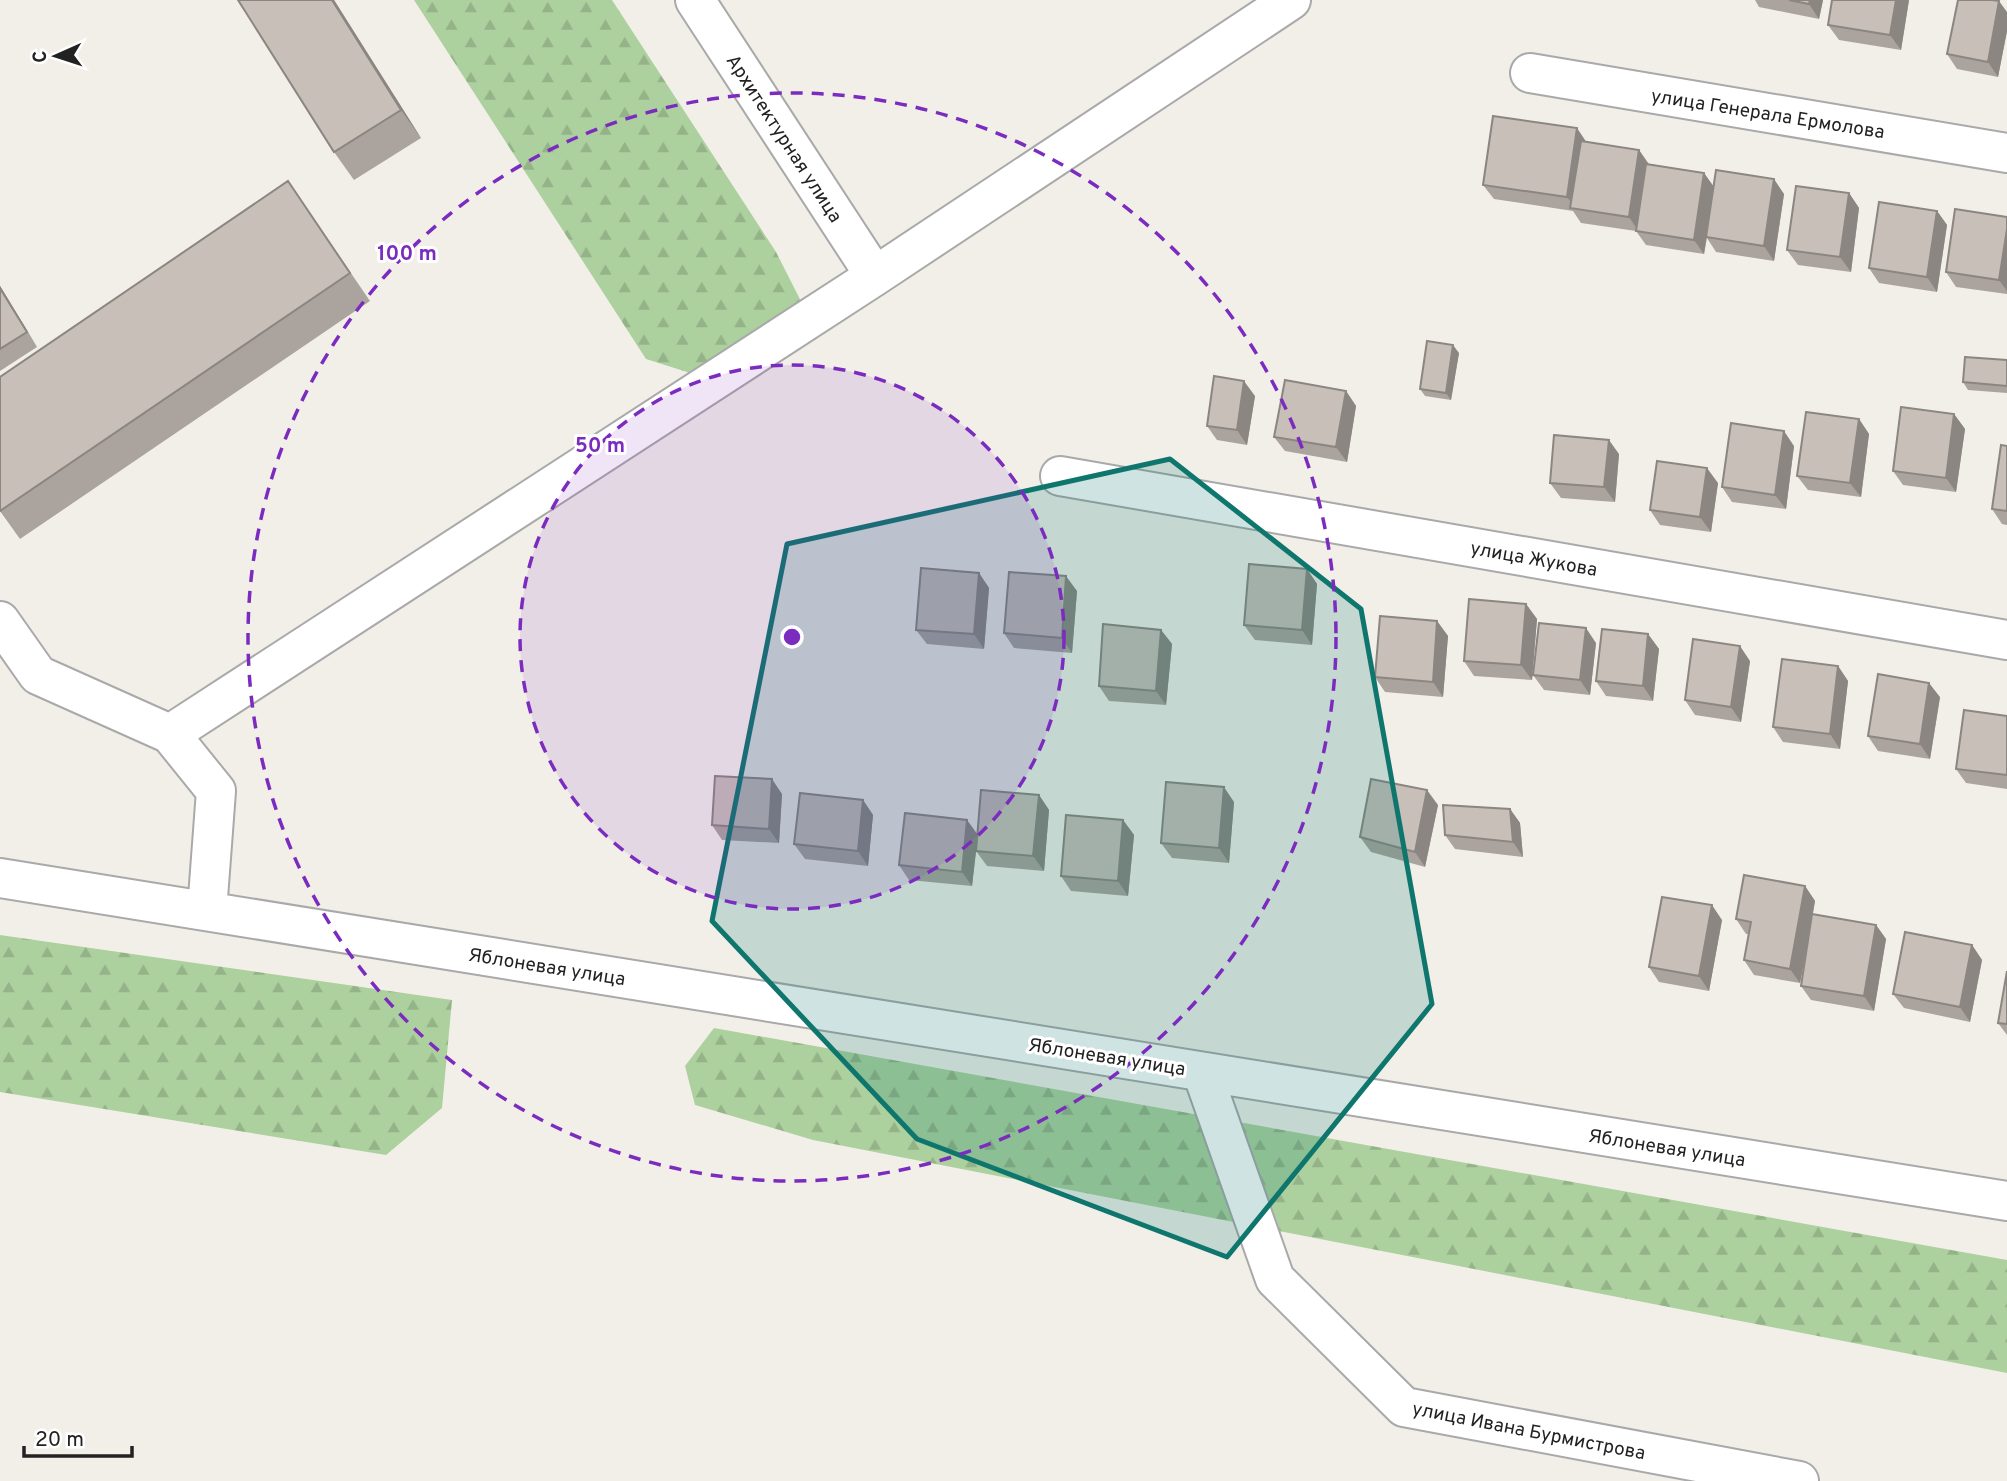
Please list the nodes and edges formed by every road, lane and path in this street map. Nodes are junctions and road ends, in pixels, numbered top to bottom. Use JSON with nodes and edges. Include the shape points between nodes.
{"nodes":[{"id":1,"x":695,"y":0,"type":"edge"},
{"id":2,"x":1291,"y":0,"type":"edge"},
{"id":3,"x":1530,"y":74,"type":"dead end"},
{"id":4,"x":2007,"y":153,"type":"edge"},
{"id":5,"x":875,"y":276,"type":"junction"},
{"id":6,"x":1060,"y":476,"type":"dead end"},
{"id":7,"x":0,"y":621,"type":"edge"},
{"id":8,"x":2007,"y":640,"type":"edge"},
{"id":9,"x":170,"y":734,"type":"junction"},
{"id":10,"x":0,"y":878,"type":"edge"},
{"id":11,"x":207,"y":911,"type":"junction"},
{"id":12,"x":1202,"y":1072,"type":"junction"},
{"id":13,"x":2007,"y":1201,"type":"edge"},
{"id":14,"x":1799,"y":1481,"type":"edge"}],
"edges":[{"from":1,"to":5,"type":"street","name":"Архитектурная улица"},
{"from":2,"to":5,"type":"street"},
{"from":3,"to":4,"type":"street","name":"улица Генерала Ермолова"},
{"from":5,"to":9,"type":"street"},
{"from":6,"to":8,"type":"street","name":"улица Жукова"},
{"from":7,"to":9,"type":"street","via":[[38,675]]},
{"from":9,"to":11,"type":"street","via":[[216,791]]},
{"from":10,"to":11,"type":"street","name":"Яблоневая улица"},
{"from":11,"to":12,"type":"street","name":"Яблоневая улица"},
{"from":12,"to":13,"type":"street","name":"Яблоневая улица"},
{"from":12,"to":14,"type":"street","name":"улица Ивана Бурмистрова","via":[[1275,1279],[1405,1407]]}]}
